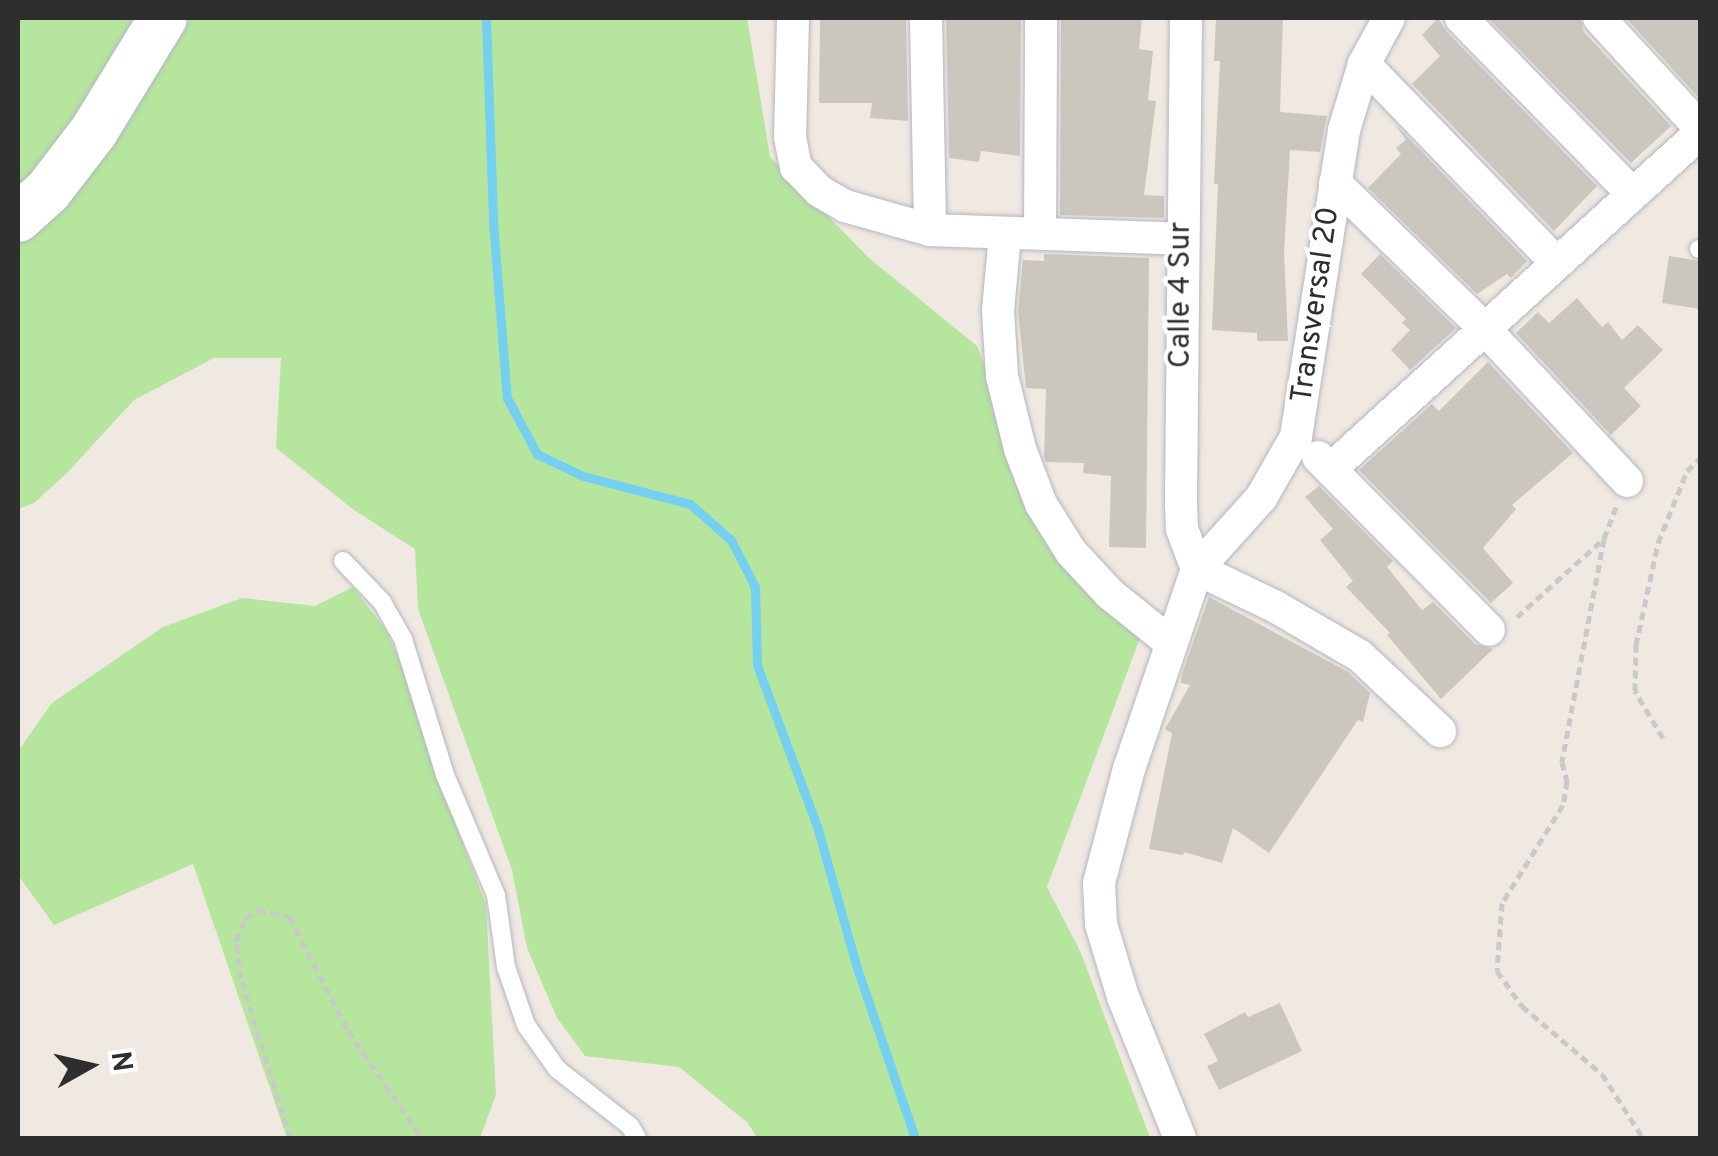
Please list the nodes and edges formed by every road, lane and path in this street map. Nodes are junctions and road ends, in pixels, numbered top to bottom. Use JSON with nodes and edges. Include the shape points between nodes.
{"nodes":[{"id":1,"x":163,"y":18,"type":"edge"},
{"id":2,"x":792,"y":18,"type":"edge"},
{"id":3,"x":926,"y":18,"type":"edge"},
{"id":4,"x":1041,"y":18,"type":"edge"},
{"id":5,"x":1186,"y":18,"type":"edge"},
{"id":6,"x":1389,"y":18,"type":"edge"},
{"id":7,"x":1460,"y":18,"type":"edge"},
{"id":8,"x":1599,"y":18,"type":"edge"},
{"id":9,"x":1364,"y":64,"type":"junction"},
{"id":10,"x":1700,"y":131,"type":"edge"},
{"id":11,"x":1336,"y":183,"type":"junction"},
{"id":12,"x":1632,"y":193,"type":"junction"},
{"id":13,"x":18,"y":218,"type":"edge"},
{"id":14,"x":930,"y":230,"type":"junction"},
{"id":15,"x":1040,"y":233,"type":"junction"},
{"id":16,"x":1005,"y":234,"type":"junction"},
{"id":17,"x":1182,"y":239,"type":"junction"},
{"id":18,"x":1556,"y":261,"type":"junction"},
{"id":19,"x":1483,"y":327,"type":"junction"},
{"id":20,"x":1296,"y":437,"type":"junction"},
{"id":21,"x":1700,"y":458,"type":"edge"},
{"id":22,"x":1332,"y":469,"type":"junction"},
{"id":23,"x":1627,"y":481,"type":"joint"},
{"id":24,"x":1604,"y":539,"type":"junction"},
{"id":25,"x":343,"y":561,"type":"dead end"},
{"id":26,"x":1198,"y":569,"type":"junction"},
{"id":27,"x":1489,"y":630,"type":"joint"},
{"id":28,"x":1170,"y":642,"type":"junction"},
{"id":29,"x":1440,"y":731,"type":"dead end"},
{"id":30,"x":1663,"y":738,"type":"dead end"},
{"id":31,"x":290,"y":1138,"type":"edge"},
{"id":32,"x":422,"y":1138,"type":"edge"},
{"id":33,"x":636,"y":1138,"type":"edge"},
{"id":34,"x":1180,"y":1138,"type":"edge"},
{"id":35,"x":1643,"y":1138,"type":"edge"}],
"edges":[{"from":1,"to":13,"type":"main road","via":[[94,131],[48,192]]},
{"from":2,"to":14,"type":"street","via":[[789,123],[796,167],[846,206]]},
{"from":3,"to":14,"type":"street"},
{"from":4,"to":15,"type":"street"},
{"from":5,"to":17,"type":"street","name":"Calle 4 Sur"},
{"from":6,"to":9,"type":"street","name":"Transversal 20"},
{"from":7,"to":12,"type":"street"},
{"from":8,"to":10,"type":"street"},
{"from":9,"to":11,"type":"street","name":"Transversal 20"},
{"from":9,"to":18,"type":"street"},
{"from":10,"to":12,"type":"street"},
{"from":11,"to":19,"type":"street"},
{"from":11,"to":20,"type":"street","name":"Transversal 20"},
{"from":12,"to":18,"type":"street"},
{"from":14,"to":16,"type":"street"},
{"from":15,"to":16,"type":"street"},
{"from":15,"to":17,"type":"street"},
{"from":16,"to":28,"type":"street","via":[[998,311],[1002,376],[1041,504],[1084,566]]},
{"from":17,"to":26,"type":"street","name":"Calle 4 Sur","via":[[1182,516]]},
{"from":18,"to":19,"type":"street"},
{"from":19,"to":22,"type":"street"},
{"from":19,"to":23,"type":"street"},
{"from":20,"to":22,"type":"street"},
{"from":20,"to":26,"type":"street","name":"Transversal 20","via":[[1261,498]]},
{"from":21,"to":30,"type":"path","via":[[1687,472],[1658,543],[1636,644],[1635,691]]},
{"from":22,"to":27,"type":"street"},
{"from":23,"to":24,"type":"path"},
{"from":24,"to":27,"type":"path","via":[[1502,630]]},
{"from":24,"to":35,"type":"path","via":[[1562,762],[1563,805],[1502,902],[1497,971],[1522,1006],[1602,1074]]},
{"from":25,"to":33,"type":"lane","via":[[382,602],[403,640],[445,775],[496,895],[506,967],[526,1025],[557,1069],[630,1126]]},
{"from":26,"to":28,"type":"street"},
{"from":26,"to":29,"type":"street","via":[[1360,656]]},
{"from":28,"to":34,"type":"street","via":[[1099,883],[1101,924],[1123,997]]},
{"from":31,"to":32,"type":"path","via":[[241,978],[236,941],[258,910],[290,918],[348,1031]]}]}
